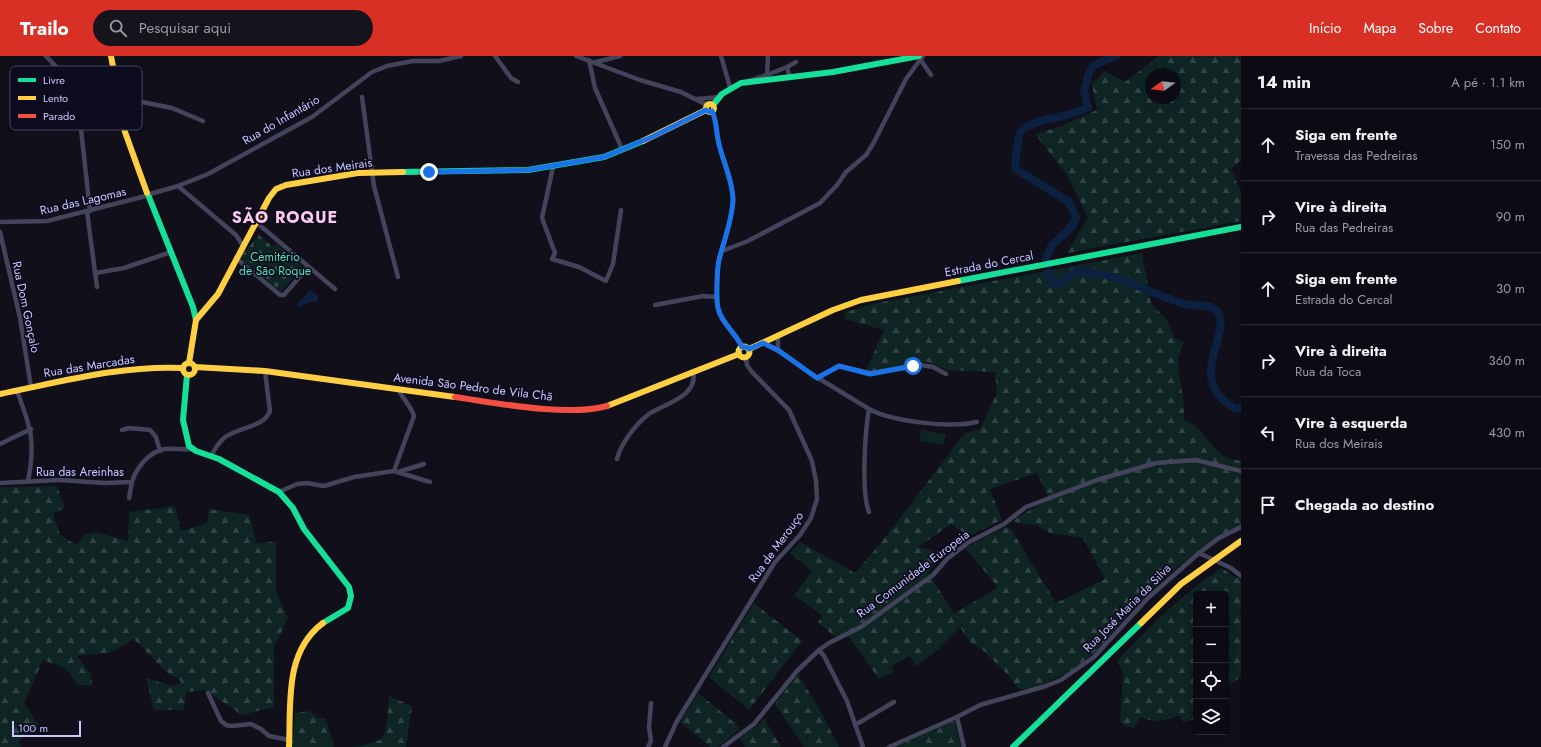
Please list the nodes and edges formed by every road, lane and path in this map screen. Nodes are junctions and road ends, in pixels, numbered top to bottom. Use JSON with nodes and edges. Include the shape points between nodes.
{"nodes":[{"id":1,"x":46,"y":56,"type":"edge"},
{"id":2,"x":111,"y":56,"type":"edge"},
{"id":3,"x":462,"y":56,"type":"edge"},
{"id":4,"x":495,"y":56,"type":"edge"},
{"id":5,"x":576,"y":56,"type":"edge"},
{"id":6,"x":620,"y":56,"type":"edge"},
{"id":7,"x":721,"y":56,"type":"edge"},
{"id":8,"x":768,"y":56,"type":"edge"},
{"id":9,"x":921,"y":57,"type":"edge"},
{"id":10,"x":589,"y":60,"type":"junction"},
{"id":11,"x":595,"y":62,"type":"junction"},
{"id":12,"x":796,"y":62,"type":"dead end"},
{"id":13,"x":55,"y":66,"type":"edge"},
{"id":14,"x":113,"y":66,"type":"edge"},
{"id":15,"x":787,"y":67,"type":"junction"},
{"id":16,"x":767,"y":75,"type":"junction"},
{"id":17,"x":931,"y":75,"type":"dead end"},
{"id":18,"x":790,"y":78,"type":"junction"},
{"id":19,"x":518,"y":82,"type":"dead end"},
{"id":20,"x":747,"y":82,"type":"junction"},
{"id":21,"x":730,"y":87,"type":"junction"},
{"id":22,"x":362,"y":97,"type":"dead end"},
{"id":23,"x":720,"y":97,"type":"junction"},
{"id":24,"x":696,"y":99,"type":"junction"},
{"id":25,"x":142,"y":103,"type":"edge"},
{"id":26,"x":709,"y":108,"type":"junction"},
{"id":27,"x":203,"y":121,"type":"dead end"},
{"id":28,"x":80,"y":130,"type":"edge"},
{"id":29,"x":125,"y":130,"type":"edge"},
{"id":30,"x":622,"y":149,"type":"junction"},
{"id":31,"x":553,"y":167,"type":"junction"},
{"id":32,"x":373,"y":173,"type":"junction"},
{"id":33,"x":178,"y":186,"type":"junction"},
{"id":34,"x":148,"y":195,"type":"junction"},
{"id":35,"x":621,"y":210,"type":"dead end"},
{"id":36,"x":88,"y":211,"type":"junction"},
{"id":37,"x":0,"y":222,"type":"edge"},
{"id":38,"x":256,"y":222,"type":"junction"},
{"id":39,"x":1241,"y":227,"type":"edge"},
{"id":40,"x":0,"y":232,"type":"edge"},
{"id":41,"x":236,"y":235,"type":"junction"},
{"id":42,"x":245,"y":243,"type":"junction"},
{"id":43,"x":722,"y":251,"type":"junction"},
{"id":44,"x":170,"y":252,"type":"junction"},
{"id":45,"x":236,"y":258,"type":"junction"},
{"id":46,"x":308,"y":267,"type":"junction"},
{"id":47,"x":96,"y":273,"type":"junction"},
{"id":48,"x":398,"y":277,"type":"dead end"},
{"id":49,"x":97,"y":287,"type":"dead end"},
{"id":50,"x":335,"y":289,"type":"dead end"},
{"id":51,"x":716,"y":297,"type":"junction"},
{"id":52,"x":655,"y":305,"type":"dead end"},
{"id":53,"x":193,"y":307,"type":"junction"},
{"id":54,"x":203,"y":311,"type":"junction"},
{"id":55,"x":196,"y":320,"type":"junction"},
{"id":56,"x":778,"y":336,"type":"junction"},
{"id":57,"x":763,"y":343,"type":"junction"},
{"id":58,"x":742,"y":347,"type":"junction"},
{"id":59,"x":749,"y":349,"type":"junction"},
{"id":60,"x":778,"y":350,"type":"junction"},
{"id":61,"x":739,"y":354,"type":"junction"},
{"id":62,"x":746,"y":357,"type":"junction"},
{"id":63,"x":188,"y":363,"type":"junction"},
{"id":64,"x":183,"y":368,"type":"junction"},
{"id":65,"x":195,"y":368,"type":"junction"},
{"id":66,"x":265,"y":370,"type":"junction"},
{"id":67,"x":693,"y":372,"type":"junction"},
{"id":68,"x":946,"y":374,"type":"dead end"},
{"id":69,"x":187,"y":375,"type":"junction"},
{"id":70,"x":817,"y":378,"type":"junction"},
{"id":71,"x":31,"y":387,"type":"junction"},
{"id":72,"x":398,"y":389,"type":"junction"},
{"id":73,"x":17,"y":391,"type":"junction"},
{"id":74,"x":0,"y":394,"type":"edge"},
{"id":75,"x":869,"y":409,"type":"junction"},
{"id":76,"x":977,"y":422,"type":"dead end"},
{"id":77,"x":31,"y":429,"type":"junction"},
{"id":78,"x":122,"y":430,"type":"dead end"},
{"id":79,"x":0,"y":444,"type":"edge"},
{"id":80,"x":192,"y":449,"type":"junction"},
{"id":81,"x":160,"y":451,"type":"junction"},
{"id":82,"x":211,"y":456,"type":"junction"},
{"id":83,"x":617,"y":459,"type":"dead end"},
{"id":84,"x":424,"y":464,"type":"dead end"},
{"id":85,"x":1241,"y":470,"type":"edge"},
{"id":86,"x":396,"y":471,"type":"junction"},
{"id":87,"x":28,"y":482,"type":"junction"},
{"id":88,"x":132,"y":482,"type":"junction"},
{"id":89,"x":430,"y":482,"type":"dead end"},
{"id":90,"x":0,"y":483,"type":"edge"},
{"id":91,"x":279,"y":492,"type":"junction"},
{"id":92,"x":129,"y":498,"type":"dead end"},
{"id":93,"x":869,"y":512,"type":"dead end"},
{"id":94,"x":1241,"y":527,"type":"edge"},
{"id":95,"x":1241,"y":541,"type":"edge"},
{"id":96,"x":1241,"y":545,"type":"edge"},
{"id":97,"x":1201,"y":554,"type":"junction"},
{"id":98,"x":1241,"y":576,"type":"edge"},
{"id":99,"x":819,"y":650,"type":"junction"},
{"id":100,"x":208,"y":693,"type":"dead end"},
{"id":101,"x":894,"y":702,"type":"dead end"},
{"id":102,"x":651,"y":703,"type":"dead end"},
{"id":103,"x":958,"y":717,"type":"junction"},
{"id":104,"x":855,"y":725,"type":"junction"},
{"id":105,"x":289,"y":740,"type":"junction"},
{"id":106,"x":289,"y":747,"type":"edge"},
{"id":107,"x":648,"y":747,"type":"edge"},
{"id":108,"x":665,"y":747,"type":"edge"},
{"id":109,"x":724,"y":747,"type":"edge"},
{"id":110,"x":863,"y":747,"type":"edge"},
{"id":111,"x":888,"y":747,"type":"edge"},
{"id":112,"x":964,"y":747,"type":"edge"},
{"id":113,"x":1013,"y":747,"type":"edge"},
{"id":114,"x":1018,"y":747,"type":"edge"}],
"edges":[{"from":1,"to":13,"type":"street"},
{"from":2,"to":14,"type":"main road"},
{"from":3,"to":33,"type":"street","name":"Rua do Infantário","via":[[439,61],[413,61],[372,72],[312,117],[208,174]]},
{"from":4,"to":19,"type":"street","via":[[511,78]]},
{"from":5,"to":10,"type":"street"},
{"from":6,"to":11,"type":"street"},
{"from":7,"to":21,"type":"street"},
{"from":8,"to":16,"type":"street"},
{"from":9,"to":17,"type":"street"},
{"from":9,"to":18,"type":"main road"},
{"from":9,"to":43,"type":"street","via":[[906,79],[866,155],[846,172],[820,203],[748,241]]},
{"from":10,"to":11,"type":"street"},
{"from":10,"to":30,"type":"street","via":[[595,88]]},
{"from":11,"to":24,"type":"street"},
{"from":12,"to":15,"type":"street"},
{"from":15,"to":16,"type":"street"},
{"from":15,"to":18,"type":"street"},
{"from":16,"to":20,"type":"street"},
{"from":18,"to":20,"type":"main road"},
{"from":20,"to":21,"type":"main road"},
{"from":21,"to":23,"type":"main road"},
{"from":22,"to":32,"type":"street"},
{"from":23,"to":24,"type":"street"},
{"from":23,"to":26,"type":"main road"},
{"from":24,"to":26,"type":"street"},
{"from":25,"to":27,"type":"street","via":[[172,108]]},
{"from":26,"to":30,"type":"main road","name":"Rua dos Meirais"},
{"from":26,"to":43,"type":"street","via":[[715,116],[718,143],[733,200]]},
{"from":28,"to":36,"type":"street"},
{"from":29,"to":34,"type":"main road"},
{"from":30,"to":31,"type":"main road","name":"Rua dos Meirais","via":[[604,157]]},
{"from":31,"to":32,"type":"main road","name":"Rua dos Meirais","via":[[528,170]]},
{"from":31,"to":35,"type":"street","via":[[542,218],[555,252],[552,259],[579,267],[606,281],[613,264]]},
{"from":32,"to":38,"type":"main road","name":"Rua dos Meirais","via":[[358,173],[286,185],[276,190],[269,198]]},
{"from":32,"to":48,"type":"street","via":[[374,186]]},
{"from":33,"to":34,"type":"street","name":"Rua do Infantário"},
{"from":33,"to":41,"type":"street"},
{"from":34,"to":36,"type":"street","name":"Rua das Lagomas"},
{"from":34,"to":44,"type":"main road"},
{"from":36,"to":37,"type":"street","name":"Rua das Lagomas","via":[[47,221]]},
{"from":36,"to":47,"type":"street"},
{"from":38,"to":42,"type":"main road","name":"Rua dos Meirais"},
{"from":38,"to":46,"type":"street"},
{"from":39,"to":56,"type":"main road","name":"Estrada do Cercal","via":[[861,300]]},
{"from":40,"to":71,"type":"street","name":"Rua Dom Gonçalo","via":[[20,318]]},
{"from":41,"to":42,"type":"street"},
{"from":41,"to":42,"type":"street"},
{"from":42,"to":45,"type":"main road","name":"Rua dos Meirais"},
{"from":43,"to":51,"type":"street"},
{"from":44,"to":47,"type":"street","via":[[124,268]]},
{"from":44,"to":53,"type":"main road"},
{"from":45,"to":46,"type":"street","via":[[280,295],[284,295]]},
{"from":45,"to":54,"type":"main road","name":"Rua dos Meirais","via":[[218,294]]},
{"from":46,"to":50,"type":"street"},
{"from":47,"to":49,"type":"street"},
{"from":51,"to":52,"type":"street","via":[[703,296]]},
{"from":51,"to":58,"type":"street","via":[[718,310],[724,322],[738,338]]},
{"from":53,"to":54,"type":"main road"},
{"from":53,"to":55,"type":"main road"},
{"from":54,"to":55,"type":"main road","name":"Rua dos Meirais"},
{"from":55,"to":63,"type":"main road"},
{"from":56,"to":57,"type":"main road","name":"Estrada do Cercal"},
{"from":56,"to":60,"type":"street"},
{"from":57,"to":59,"type":"main road","name":"Estrada do Cercal"},
{"from":57,"to":60,"type":"street"},
{"from":58,"to":59,"type":"main road"},
{"from":58,"to":61,"type":"main road"},
{"from":59,"to":62,"type":"main road","via":[[750,353]]},
{"from":60,"to":70,"type":"street"},
{"from":61,"to":62,"type":"main road"},
{"from":61,"to":67,"type":"main road","name":"Avenida São Pedro de Vila Chã"},
{"from":62,"to":108,"type":"street","name":"Rua de Merouço","via":[[747,365],[752,372],[790,410],[812,461],[817,499],[811,518],[800,535],[775,562],[677,721]]},
{"from":63,"to":64,"type":"main road"},
{"from":63,"to":65,"type":"main road"},
{"from":64,"to":69,"type":"main road"},
{"from":64,"to":71,"type":"main road","name":"Rua das Marcadas","via":[[142,369]]},
{"from":65,"to":66,"type":"main road","name":"Avenida São Pedro de Vila Chã"},
{"from":65,"to":69,"type":"main road","via":[[193,373]]},
{"from":66,"to":72,"type":"main road","name":"Avenida São Pedro de Vila Chã"},
{"from":66,"to":82,"type":"street","via":[[270,411],[268,416],[225,437]]},
{"from":67,"to":72,"type":"main road","name":"Avenida São Pedro de Vila Chã","via":[[620,402],[600,408],[570,410]]},
{"from":67,"to":83,"type":"street","via":[[691,386],[683,396],[648,415],[626,440]]},
{"from":68,"to":70,"type":"street","via":[[933,367],[921,365],[870,374],[839,366]]},
{"from":69,"to":80,"type":"main road","via":[[183,402],[184,420],[187,442]]},
{"from":70,"to":75,"type":"street"},
{"from":71,"to":73,"type":"main road","name":"Rua das Marcadas"},
{"from":72,"to":86,"type":"street","via":[[414,416]]},
{"from":73,"to":74,"type":"main road","name":"Rua das Marcadas"},
{"from":73,"to":77,"type":"street"},
{"from":75,"to":76,"type":"street","via":[[896,418],[945,424],[966,425]]},
{"from":75,"to":93,"type":"street","via":[[864,487],[865,503]]},
{"from":77,"to":79,"type":"street"},
{"from":77,"to":87,"type":"street","via":[[32,459]]},
{"from":78,"to":81,"type":"street","via":[[150,430],[156,437]]},
{"from":80,"to":81,"type":"street"},
{"from":80,"to":82,"type":"main road"},
{"from":81,"to":88,"type":"street","name":"Rua das Areinhas","via":[[138,467]]},
{"from":82,"to":91,"type":"main road"},
{"from":84,"to":86,"type":"street"},
{"from":85,"to":99,"type":"street","name":"Rua Comunidade Europeia","via":[[1196,460],[1156,463],[1045,498],[969,542],[932,575],[867,622]]},
{"from":86,"to":89,"type":"street"},
{"from":86,"to":91,"type":"street","via":[[354,477],[324,486],[297,484]]},
{"from":87,"to":88,"type":"street","name":"Rua das Areinhas"},
{"from":87,"to":90,"type":"street","name":"Rua das Areinhas"},
{"from":88,"to":92,"type":"street"},
{"from":91,"to":105,"type":"main road","via":[[349,587],[352,595],[352,602],[345,611],[318,626],[312,633],[294,663]]},
{"from":94,"to":97,"type":"street","name":"Rua José Maria da Silva","via":[[1219,538]]},
{"from":95,"to":113,"type":"main road","via":[[1181,584]]},
{"from":96,"to":114,"type":"main road","via":[[1184,587]]},
{"from":97,"to":98,"type":"street","via":[[1231,568]]},
{"from":97,"to":103,"type":"street","name":"Rua José Maria da Silva","via":[[1148,598],[1087,662],[1061,680],[980,705]]},
{"from":99,"to":104,"type":"street","via":[[847,701]]},
{"from":99,"to":109,"type":"street","name":"Rua Comunidade Europeia","via":[[797,671],[754,724]]},
{"from":100,"to":105,"type":"street","via":[[221,721],[226,725],[251,724],[261,728],[269,736]]},
{"from":101,"to":104,"type":"street"},
{"from":102,"to":107,"type":"street"},
{"from":103,"to":111,"type":"street","name":"Rua José Maria da Silva"},
{"from":103,"to":112,"type":"street"},
{"from":104,"to":110,"type":"street"},
{"from":105,"to":106,"type":"main road"}]}
